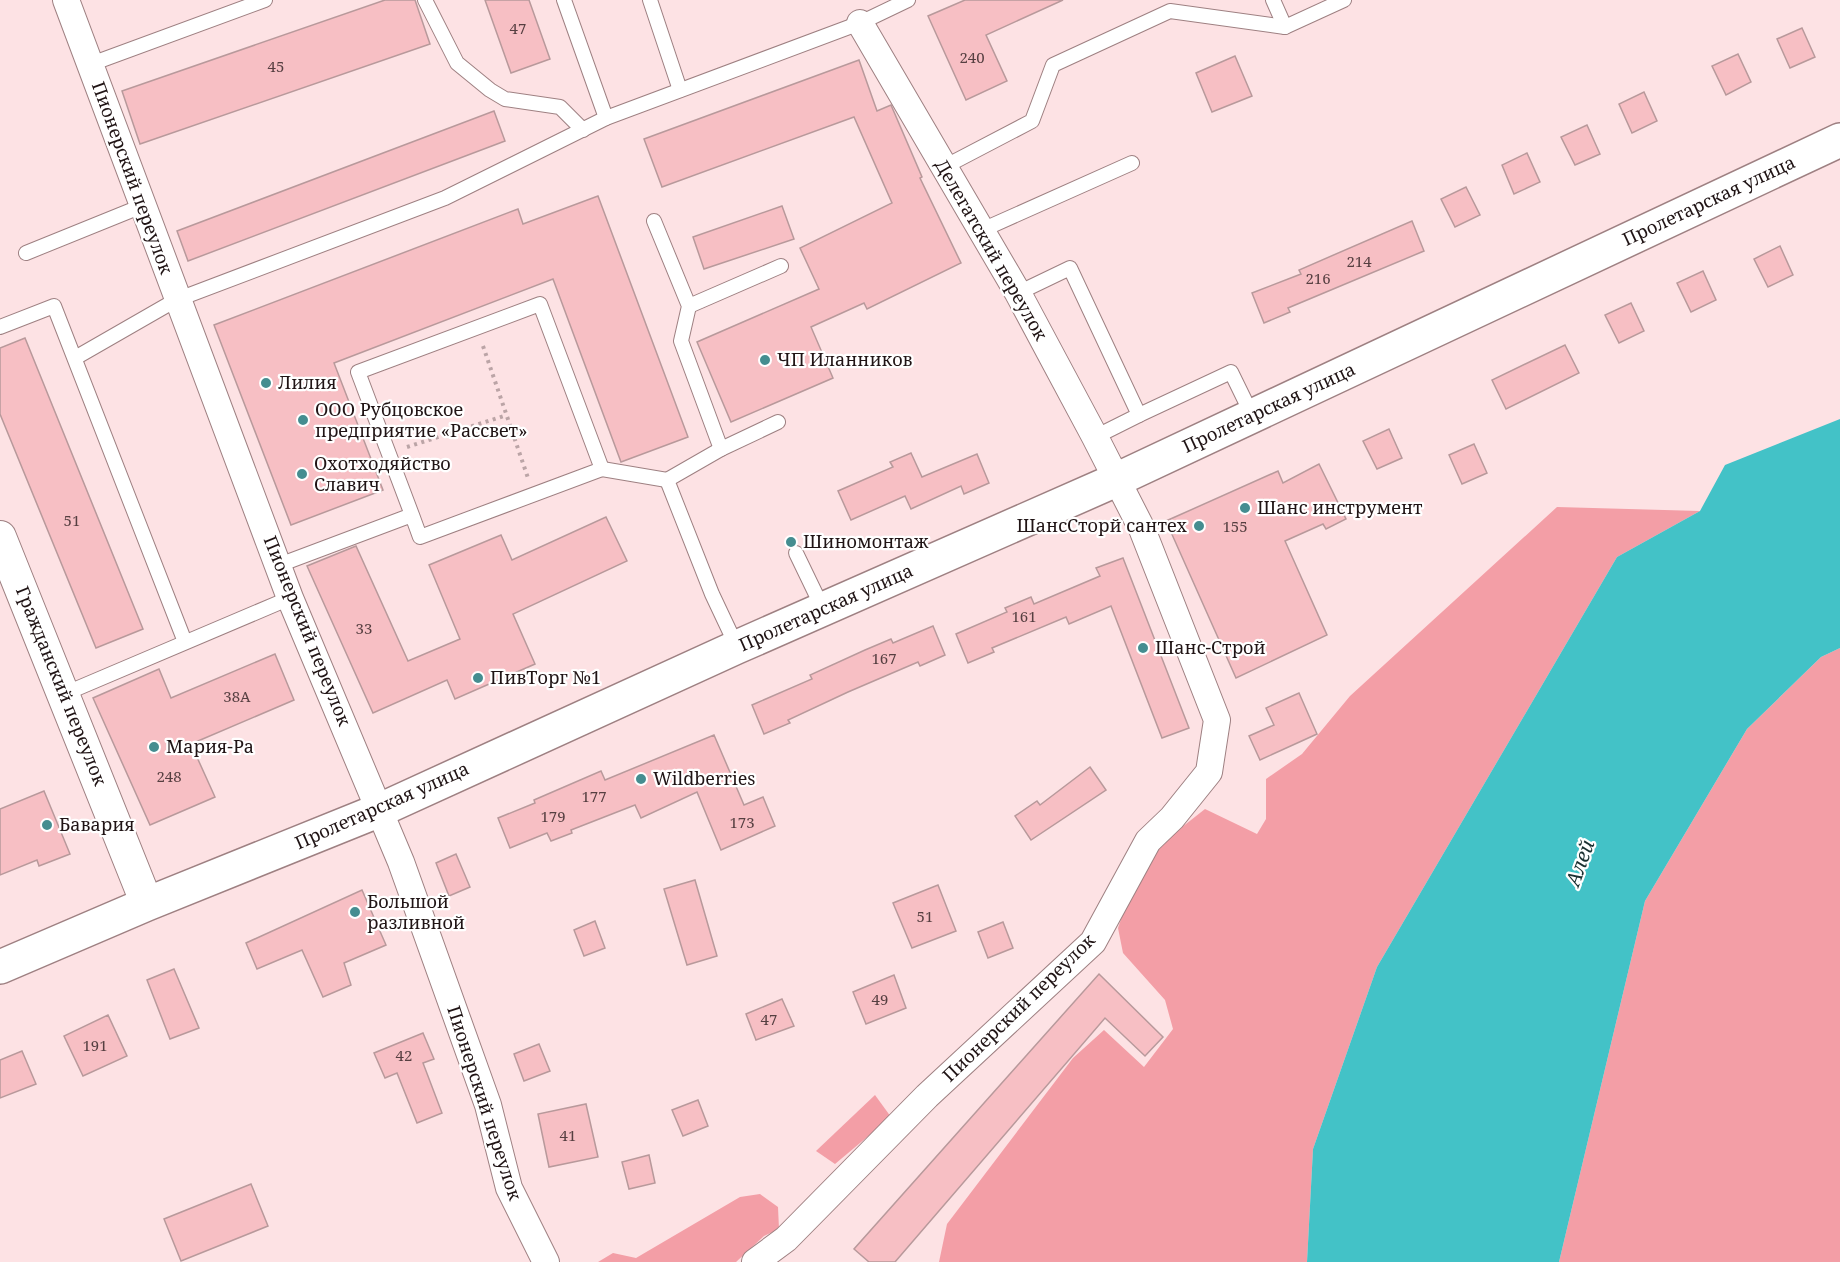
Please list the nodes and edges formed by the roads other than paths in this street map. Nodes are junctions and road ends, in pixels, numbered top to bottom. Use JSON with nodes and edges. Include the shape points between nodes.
{"nodes":[{"id":1,"x":66,"y":0,"type":"edge"},
{"id":2,"x":266,"y":0,"type":"edge"},
{"id":3,"x":425,"y":0,"type":"edge"},
{"id":4,"x":564,"y":0,"type":"edge"},
{"id":5,"x":650,"y":0,"type":"edge"},
{"id":6,"x":908,"y":0,"type":"edge"},
{"id":7,"x":1273,"y":0,"type":"edge"},
{"id":8,"x":1344,"y":0,"type":"edge"},
{"id":9,"x":860,"y":23,"type":"junction"},
{"id":10,"x":1286,"y":27,"type":"junction"},
{"id":11,"x":91,"y":64,"type":"junction"},
{"id":12,"x":680,"y":90,"type":"junction"},
{"id":13,"x":606,"y":118,"type":"junction"},
{"id":14,"x":583,"y":130,"type":"junction"},
{"id":15,"x":1840,"y":140,"type":"edge"},
{"id":16,"x":1132,"y":163,"type":"dead end"},
{"id":17,"x":944,"y":167,"type":"junction"},
{"id":18,"x":141,"y":207,"type":"junction"},
{"id":19,"x":654,"y":221,"type":"dead end"},
{"id":20,"x":982,"y":230,"type":"junction"},
{"id":21,"x":26,"y":253,"type":"dead end"},
{"id":22,"x":781,"y":266,"type":"dead end"},
{"id":23,"x":1018,"y":292,"type":"junction"},
{"id":24,"x":176,"y":300,"type":"junction"},
{"id":25,"x":689,"y":306,"type":"junction"},
{"id":26,"x":0,"y":327,"type":"edge"},
{"id":27,"x":75,"y":358,"type":"junction"},
{"id":28,"x":1252,"y":415,"type":"junction"},
{"id":29,"x":1139,"y":416,"type":"junction"},
{"id":30,"x":778,"y":422,"type":"dead end"},
{"id":31,"x":1095,"y":437,"type":"junction"},
{"id":32,"x":721,"y":449,"type":"junction"},
{"id":33,"x":602,"y":469,"type":"junction"},
{"id":34,"x":667,"y":480,"type":"junction"},
{"id":35,"x":1116,"y":480,"type":"junction"},
{"id":36,"x":412,"y":515,"type":"junction"},
{"id":37,"x":0,"y":537,"type":"edge"},
{"id":38,"x":796,"y":553,"type":"dead end"},
{"id":39,"x":279,"y":565,"type":"junction"},
{"id":40,"x":7,"y":573,"type":"edge"},
{"id":41,"x":290,"y":598,"type":"junction"},
{"id":42,"x":823,"y":609,"type":"junction"},
{"id":43,"x":185,"y":642,"type":"junction"},
{"id":44,"x":737,"y":647,"type":"junction"},
{"id":45,"x":64,"y":694,"type":"junction"},
{"id":46,"x":380,"y":810,"type":"junction"},
{"id":47,"x":147,"y":904,"type":"junction"},
{"id":48,"x":0,"y":967,"type":"edge"},
{"id":49,"x":546,"y":1262,"type":"edge"},
{"id":50,"x":755,"y":1262,"type":"edge"}],
"edges":[{"from":1,"to":11,"type":"street","name":"Пионерский переулок"},
{"from":2,"to":11,"type":"lane"},
{"from":3,"to":14,"type":"lane","via":[[457,63],[505,99],[560,106]]},
{"from":4,"to":13,"type":"lane"},
{"from":5,"to":12,"type":"lane"},
{"from":6,"to":9,"type":"lane"},
{"from":7,"to":10,"type":"lane"},
{"from":8,"to":10,"type":"lane"},
{"from":9,"to":12,"type":"lane"},
{"from":9,"to":17,"type":"street","name":"Делегатский переулок"},
{"from":10,"to":17,"type":"lane","via":[[1170,11],[1053,66],[1032,121]]},
{"from":11,"to":18,"type":"street","name":"Пионерский переулок"},
{"from":12,"to":13,"type":"lane"},
{"from":13,"to":14,"type":"lane"},
{"from":14,"to":24,"type":"lane","via":[[445,198]]},
{"from":15,"to":28,"type":"main road","name":"Пролетарская улица"},
{"from":16,"to":20,"type":"lane"},
{"from":17,"to":20,"type":"street","name":"Делегатский переулок"},
{"from":18,"to":21,"type":"lane"},
{"from":18,"to":24,"type":"street","name":"Пионерский переулок"},
{"from":19,"to":25,"type":"lane"},
{"from":20,"to":23,"type":"street","name":"Делегатский переулок"},
{"from":22,"to":25,"type":"lane"},
{"from":23,"to":29,"type":"lane","via":[[1070,268]]},
{"from":23,"to":31,"type":"street","name":"Делегатский переулок"},
{"from":24,"to":27,"type":"lane"},
{"from":24,"to":39,"type":"street","name":"Пионерский переулок"},
{"from":25,"to":32,"type":"lane","via":[[681,340]]},
{"from":26,"to":27,"type":"lane","via":[[54,306]]},
{"from":27,"to":43,"type":"lane"},
{"from":28,"to":29,"type":"lane","via":[[1231,372]]},
{"from":28,"to":35,"type":"main road","name":"Пролетарская улица"},
{"from":29,"to":31,"type":"lane"},
{"from":30,"to":32,"type":"lane"},
{"from":31,"to":35,"type":"street","name":"Делегатский переулок"},
{"from":32,"to":34,"type":"lane"},
{"from":33,"to":34,"type":"lane"},
{"from":33,"to":36,"type":"lane","via":[[420,537]]},
{"from":33,"to":36,"type":"lane","via":[[540,304],[358,372]]},
{"from":34,"to":44,"type":"lane"},
{"from":35,"to":42,"type":"main road","name":"Пролетарская улица"},
{"from":35,"to":50,"type":"street","name":"Пионерский переулок","via":[[1142,529],[1217,720],[1209,772],[1148,842],[1094,942],[927,1096],[786,1239]]},
{"from":36,"to":39,"type":"lane"},
{"from":37,"to":40,"type":"street","name":"Гражданский переулок"},
{"from":38,"to":42,"type":"lane"},
{"from":39,"to":41,"type":"street","name":"Пионерский переулок"},
{"from":40,"to":45,"type":"street","name":"Гражданский переулок"},
{"from":41,"to":43,"type":"lane"},
{"from":41,"to":46,"type":"street","name":"Пионерский переулок"},
{"from":42,"to":44,"type":"main road","name":"Пролетарская улица"},
{"from":43,"to":45,"type":"lane"},
{"from":44,"to":46,"type":"main road","name":"Пролетарская улица"},
{"from":45,"to":47,"type":"street","name":"Гражданский переулок"},
{"from":46,"to":47,"type":"main road","name":"Пролетарская улица"},
{"from":46,"to":49,"type":"street","name":"Пионерский переулок","via":[[488,1105],[509,1188]]},
{"from":47,"to":48,"type":"main road","name":"Пролетарская улица"}]}
